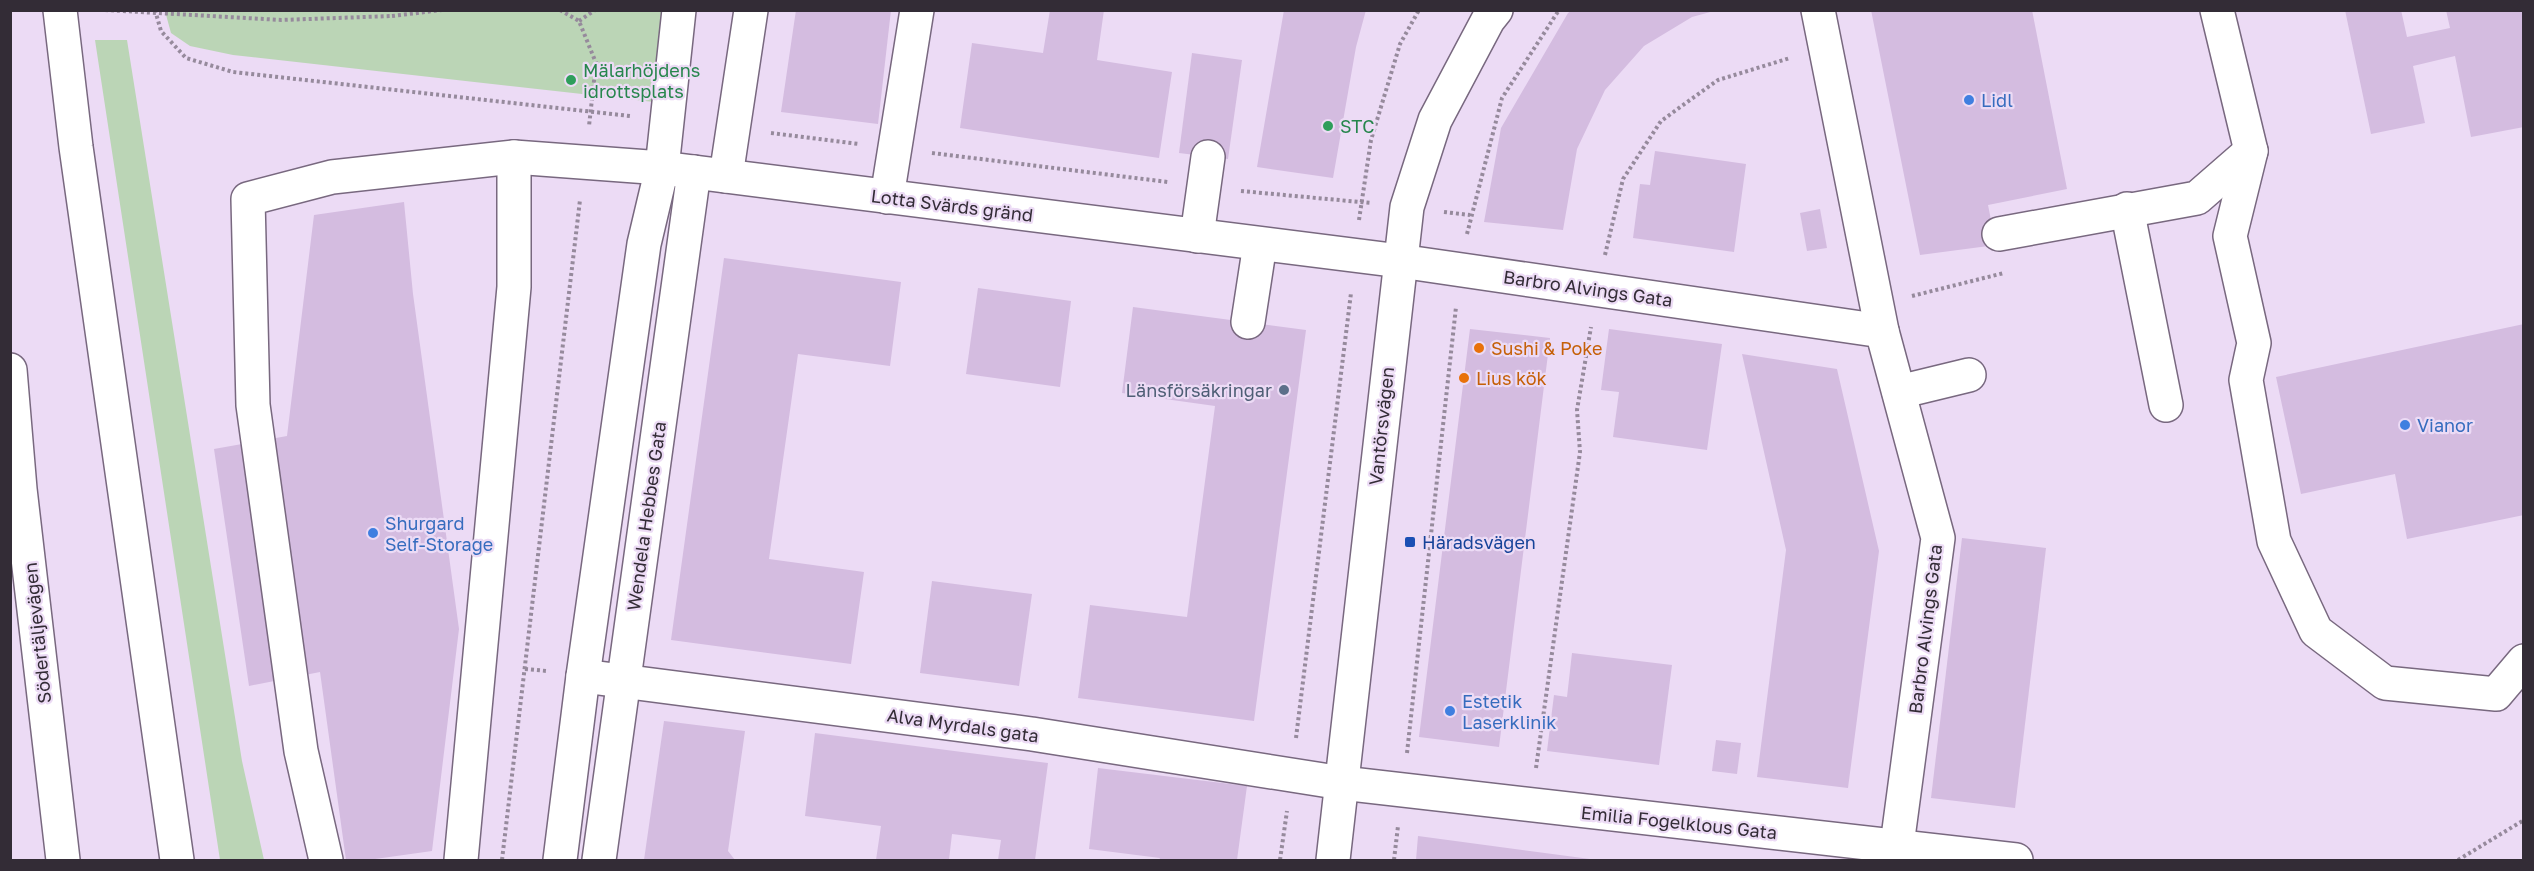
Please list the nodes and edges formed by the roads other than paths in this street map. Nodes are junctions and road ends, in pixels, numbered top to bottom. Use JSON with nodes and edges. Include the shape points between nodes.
{"nodes":[{"id":1,"x":60,"y":10,"type":"edge"},
{"id":2,"x":679,"y":10,"type":"edge"},
{"id":3,"x":752,"y":10,"type":"edge"},
{"id":4,"x":917,"y":10,"type":"edge"},
{"id":5,"x":1496,"y":10,"type":"edge"},
{"id":6,"x":1818,"y":10,"type":"edge"},
{"id":7,"x":2217,"y":10,"type":"edge"},
{"id":8,"x":2251,"y":151,"type":"junction"},
{"id":9,"x":514,"y":158,"type":"junction"},
{"id":10,"x":662,"y":168,"type":"junction"},
{"id":11,"x":1206,"y":172,"type":"road end"},
{"id":12,"x":710,"y":174,"type":"junction"},
{"id":13,"x":887,"y":197,"type":"junction"},
{"id":14,"x":2127,"y":209,"type":"junction"},
{"id":15,"x":1999,"y":234,"type":"dead end"},
{"id":16,"x":1197,"y":236,"type":"junction"},
{"id":17,"x":1260,"y":244,"type":"junction"},
{"id":18,"x":1400,"y":261,"type":"junction"},
{"id":19,"x":1248,"y":322,"type":"dead end"},
{"id":20,"x":1882,"y":331,"type":"junction"},
{"id":21,"x":10,"y":370,"type":"edge"},
{"id":22,"x":1969,"y":375,"type":"dead end"},
{"id":23,"x":1899,"y":392,"type":"junction"},
{"id":24,"x":2166,"y":405,"type":"dead end"},
{"id":25,"x":2523,"y":661,"type":"edge"},
{"id":26,"x":583,"y":676,"type":"junction"},
{"id":27,"x":623,"y":681,"type":"junction"},
{"id":28,"x":1342,"y":783,"type":"junction"},
{"id":29,"x":1896,"y":853,"type":"edge"},
{"id":30,"x":63,"y":861,"type":"edge"},
{"id":31,"x":177,"y":861,"type":"edge"},
{"id":32,"x":326,"y":861,"type":"edge"},
{"id":33,"x":461,"y":861,"type":"edge"},
{"id":34,"x":560,"y":861,"type":"edge"},
{"id":35,"x":599,"y":861,"type":"edge"},
{"id":36,"x":1333,"y":861,"type":"edge"},
{"id":37,"x":2016,"y":861,"type":"edge"}],
"edges":[{"from":1,"to":31,"type":"main road"},
{"from":2,"to":10,"type":"main road"},
{"from":3,"to":12,"type":"main road","name":"Wendela Hebbes Gata","via":[[733,128]]},
{"from":4,"to":13,"type":"main road"},
{"from":5,"to":18,"type":"main road","name":"Vantörsvägen","via":[[1435,120],[1407,207]]},
{"from":6,"to":20,"type":"main road","name":"Barbro Alvings Gata"},
{"from":7,"to":8,"type":"main road"},
{"from":8,"to":14,"type":"main road","via":[[2197,198]]},
{"from":8,"to":25,"type":"main road","via":[[2230,236],[2254,343],[2246,380],[2274,541],[2316,631],[2385,683],[2496,694]]},
{"from":9,"to":10,"type":"main road","name":"Lotta Svärds gränd"},
{"from":9,"to":32,"type":"main road","name":"Lotta Svärds gränd","via":[[332,177],[248,199],[253,405],[302,752]]},
{"from":9,"to":33,"type":"main road","via":[[514,287]]},
{"from":10,"to":12,"type":"main road","name":"Lotta Svärds gränd"},
{"from":10,"to":26,"type":"main road","via":[[644,244]]},
{"from":11,"to":16,"type":"main road"},
{"from":12,"to":13,"type":"main road","name":"Lotta Svärds gränd"},
{"from":12,"to":27,"type":"main road","name":"Wendela Hebbes Gata"},
{"from":13,"to":16,"type":"main road","name":"Lotta Svärds gränd"},
{"from":14,"to":15,"type":"main road"},
{"from":14,"to":24,"type":"main road"},
{"from":16,"to":17,"type":"main road","name":"Lotta Svärds gränd"},
{"from":17,"to":18,"type":"main road","name":"Lotta Svärds gränd"},
{"from":17,"to":19,"type":"main road"},
{"from":18,"to":20,"type":"main road","name":"Barbro Alvings Gata"},
{"from":18,"to":28,"type":"main road","name":"Vantörsvägen"},
{"from":20,"to":23,"type":"main road","name":"Barbro Alvings Gata"},
{"from":21,"to":30,"type":"main road","name":"Södertäljevägen"},
{"from":22,"to":23,"type":"main road"},
{"from":23,"to":29,"type":"main road","name":"Barbro Alvings Gata","via":[[1938,538]]},
{"from":26,"to":27,"type":"main road","name":"Alva Myrdals gata"},
{"from":26,"to":34,"type":"main road"},
{"from":27,"to":28,"type":"main road","name":"Alva Myrdals gata","via":[[1031,747],[1291,774]]},
{"from":27,"to":35,"type":"main road","name":"Wendela Hebbes Gata"},
{"from":28,"to":29,"type":"main road","name":"Emilia Fogelklous Gata"},
{"from":28,"to":36,"type":"main road","name":"Vantörsvägen"},
{"from":29,"to":37,"type":"main road","name":"Emilia Fogelklous Gata"}]}
